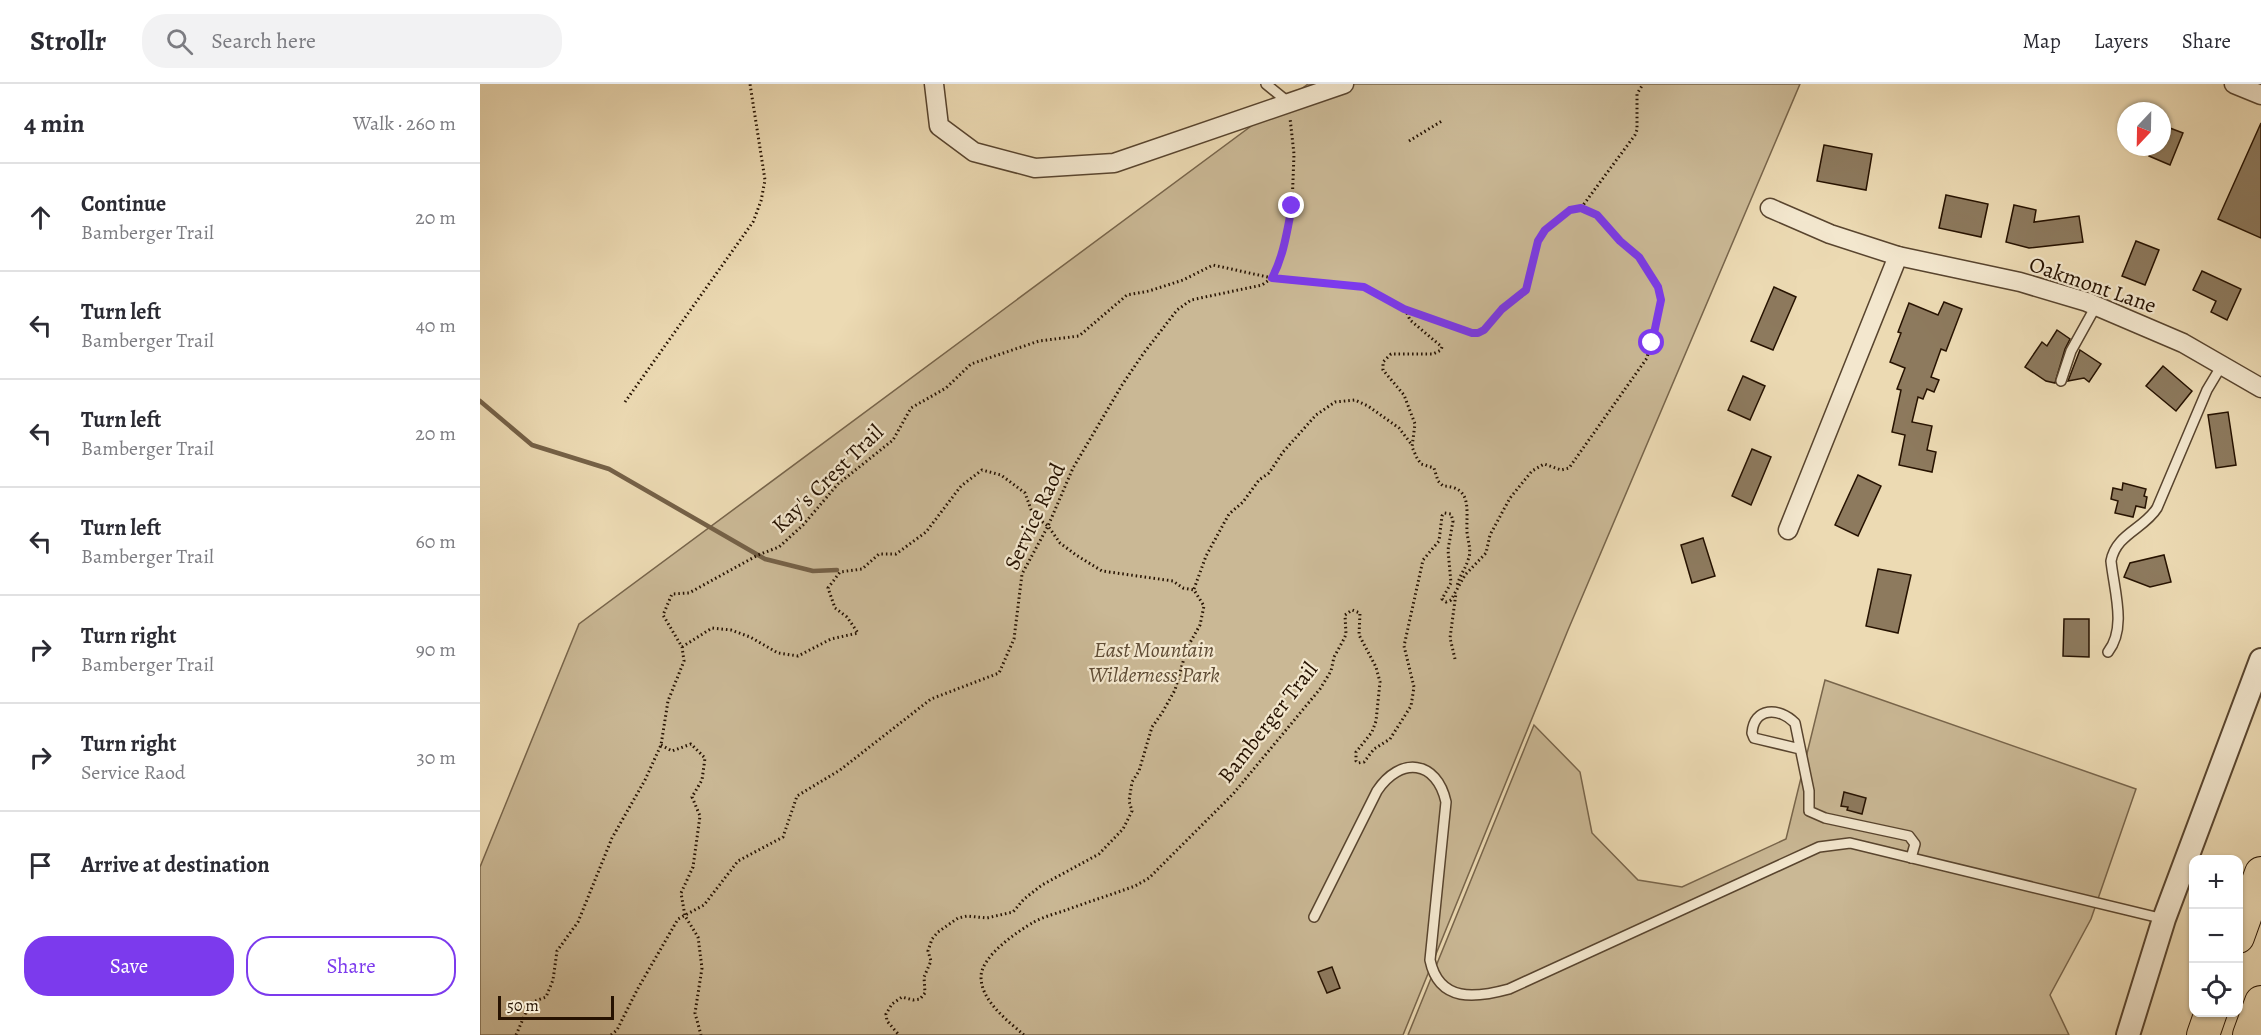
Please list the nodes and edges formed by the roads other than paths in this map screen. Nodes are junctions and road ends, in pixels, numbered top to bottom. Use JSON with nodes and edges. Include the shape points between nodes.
{"nodes":[{"id":1,"x":934,"y":84,"type":"edge"},
{"id":2,"x":1266,"y":84,"type":"edge"},
{"id":3,"x":1344,"y":84,"type":"edge"},
{"id":4,"x":2234,"y":84,"type":"edge"},
{"id":5,"x":2261,"y":95,"type":"edge"},
{"id":6,"x":1288,"y":102,"type":"junction"},
{"id":7,"x":1770,"y":208,"type":"dead end"},
{"id":8,"x":1898,"y":256,"type":"junction"},
{"id":9,"x":2096,"y":306,"type":"junction"},
{"id":10,"x":2222,"y":365,"type":"junction"},
{"id":11,"x":2061,"y":381,"type":"dead end"},
{"id":12,"x":2261,"y":388,"type":"edge"},
{"id":13,"x":1788,"y":530,"type":"dead end"},
{"id":14,"x":2108,"y":652,"type":"dead end"},
{"id":15,"x":2261,"y":660,"type":"edge"},
{"id":16,"x":1800,"y":749,"type":"junction"},
{"id":17,"x":1911,"y":858,"type":"junction"},
{"id":18,"x":2261,"y":873,"type":"edge"},
{"id":19,"x":1314,"y":917,"type":"dead end"},
{"id":20,"x":2164,"y":919,"type":"junction"},
{"id":21,"x":2243,"y":923,"type":"edge"},
{"id":22,"x":2261,"y":1002,"type":"edge"},
{"id":23,"x":2209,"y":1017,"type":"edge"},
{"id":24,"x":2127,"y":1035,"type":"edge"},
{"id":25,"x":2203,"y":1035,"type":"edge"},
{"id":26,"x":2249,"y":1035,"type":"edge"}],
"edges":[{"from":1,"to":6,"type":"street","via":[[939,126],[974,152],[1035,168],[1114,163]]},
{"from":2,"to":6,"type":"lane"},
{"from":3,"to":6,"type":"street"},
{"from":4,"to":5,"type":"street"},
{"from":7,"to":8,"type":"street","name":"Oakmont Lane","via":[[1830,234]]},
{"from":8,"to":9,"type":"street","name":"Oakmont Lane","via":[[2020,282]]},
{"from":8,"to":13,"type":"street"},
{"from":9,"to":10,"type":"street","name":"Oakmont Lane","via":[[2183,343]]},
{"from":9,"to":11,"type":"lane","via":[[2071,351]]},
{"from":10,"to":12,"type":"street","name":"Oakmont Lane"},
{"from":10,"to":14,"type":"lane","via":[[2206,390],[2157,508],[2115,547],[2110,561],[2119,626],[2116,642]]},
{"from":15,"to":20,"type":"street"},
{"from":16,"to":16,"type":"lane","via":[[1795,723],[1789,716],[1769,712],[1755,719],[1754,738]]},
{"from":16,"to":17,"type":"lane","via":[[1809,811],[1909,836],[1915,844]]},
{"from":17,"to":19,"type":"lane","via":[[1850,843],[1819,847],[1509,989],[1480,996],[1463,995],[1435,976],[1430,960],[1446,802],[1438,780],[1419,768],[1408,767],[1386,777],[1377,791]]},
{"from":17,"to":20,"type":"lane"},
{"from":18,"to":21,"type":"highway"},
{"from":20,"to":24,"type":"street"},
{"from":22,"to":26,"type":"highway"},
{"from":23,"to":25,"type":"highway"}]}
